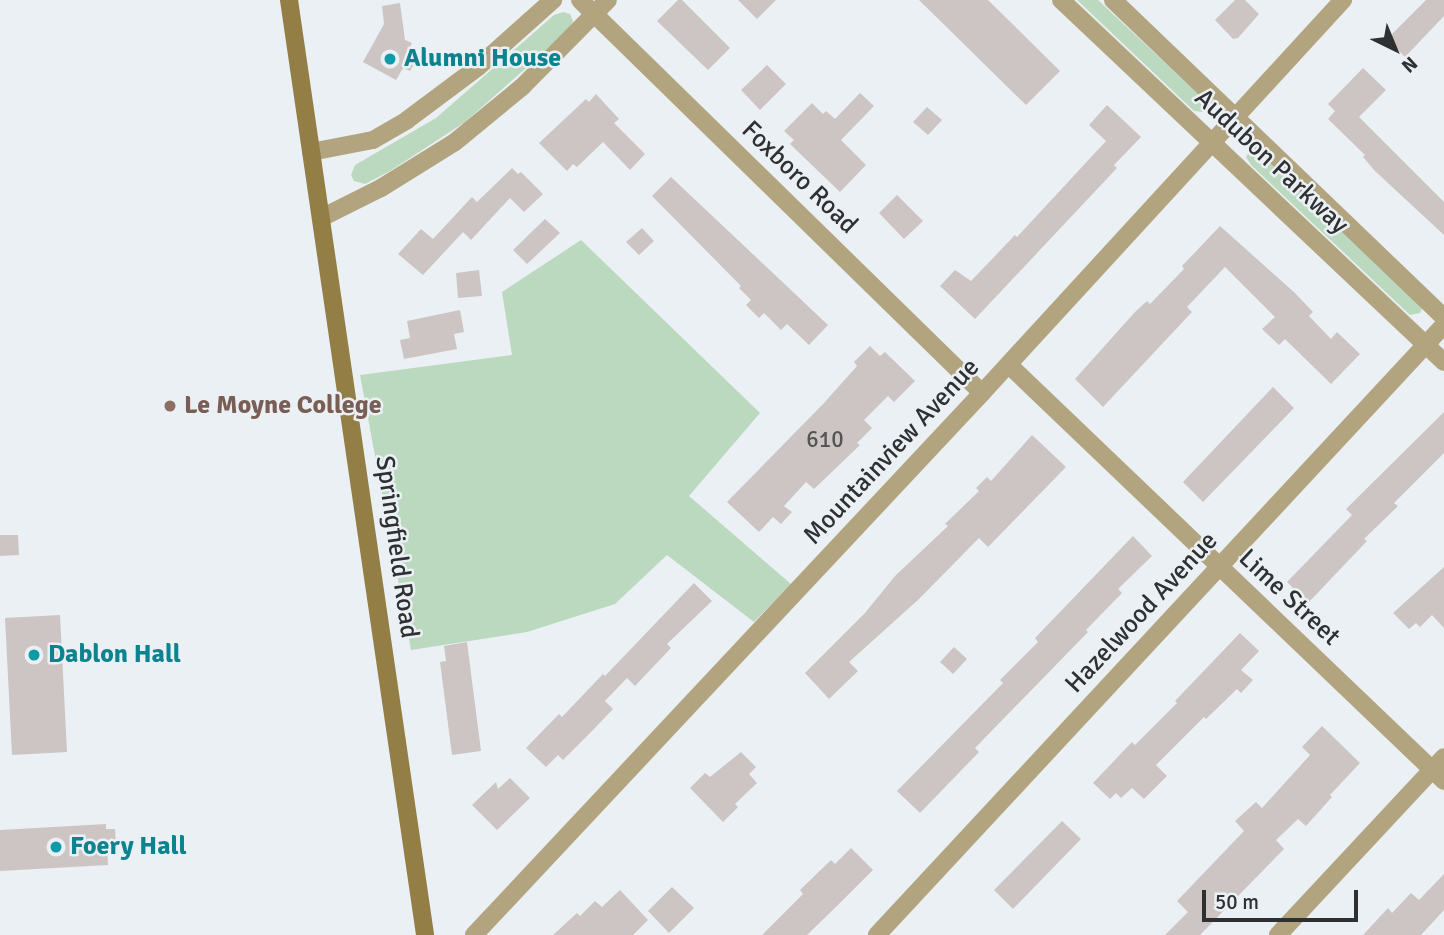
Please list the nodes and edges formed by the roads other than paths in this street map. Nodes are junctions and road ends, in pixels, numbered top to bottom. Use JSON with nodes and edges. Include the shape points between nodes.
{"nodes":[{"id":1,"x":289,"y":0,"type":"edge"},
{"id":2,"x":553,"y":0,"type":"edge"},
{"id":3,"x":580,"y":0,"type":"edge"},
{"id":4,"x":608,"y":0,"type":"edge"},
{"id":5,"x":1061,"y":0,"type":"edge"},
{"id":6,"x":1113,"y":0,"type":"edge"},
{"id":7,"x":1343,"y":0,"type":"edge"},
{"id":8,"x":594,"y":15,"type":"junction"},
{"id":9,"x":1236,"y":116,"type":"junction"},
{"id":10,"x":1212,"y":142,"type":"junction"},
{"id":11,"x":311,"y":152,"type":"junction"},
{"id":12,"x":320,"y":218,"type":"junction"},
{"id":13,"x":1444,"y":317,"type":"edge"},
{"id":14,"x":1444,"y":326,"type":"edge"},
{"id":15,"x":1426,"y":345,"type":"junction"},
{"id":16,"x":1444,"y":362,"type":"edge"},
{"id":17,"x":1009,"y":365,"type":"junction"},
{"id":18,"x":982,"y":393,"type":"junction"},
{"id":19,"x":1219,"y":568,"type":"junction"},
{"id":20,"x":1440,"y":769,"type":"edge"},
{"id":21,"x":425,"y":935,"type":"edge"},
{"id":22,"x":474,"y":935,"type":"edge"},
{"id":23,"x":877,"y":935,"type":"edge"},
{"id":24,"x":1278,"y":935,"type":"edge"}],
"edges":[{"from":1,"to":11,"type":"street","name":"Springfield Road"},
{"from":2,"to":11,"type":"street","via":[[478,67],[407,121],[373,140]]},
{"from":3,"to":8,"type":"street","name":"Foxboro Road"},
{"from":4,"to":8,"type":"street"},
{"from":5,"to":10,"type":"street","name":"Audubon Parkway"},
{"from":6,"to":9,"type":"street","name":"Audubon Parkway"},
{"from":7,"to":9,"type":"street","name":"Mountainview Avenue"},
{"from":8,"to":12,"type":"street","via":[[522,87],[455,142],[381,188]]},
{"from":8,"to":18,"type":"street","name":"Foxboro Road"},
{"from":9,"to":10,"type":"street","name":"Mountainview Avenue"},
{"from":9,"to":13,"type":"street","name":"Audubon Parkway"},
{"from":10,"to":15,"type":"street","name":"Audubon Parkway"},
{"from":10,"to":17,"type":"street","name":"Mountainview Avenue"},
{"from":11,"to":12,"type":"street","name":"Springfield Road"},
{"from":12,"to":21,"type":"street","name":"Springfield Road"},
{"from":14,"to":15,"type":"street","name":"Hazelwood Avenue"},
{"from":15,"to":16,"type":"street","name":"Audubon Parkway"},
{"from":15,"to":19,"type":"street","name":"Hazelwood Avenue"},
{"from":17,"to":18,"type":"street","name":"Mountainview Avenue"},
{"from":17,"to":19,"type":"street","name":"Lime Street"},
{"from":18,"to":22,"type":"street","name":"Mountainview Avenue"},
{"from":19,"to":20,"type":"street","name":"Lime Street"},
{"from":19,"to":23,"type":"street","name":"Hazelwood Avenue"},
{"from":20,"to":24,"type":"street"}]}
